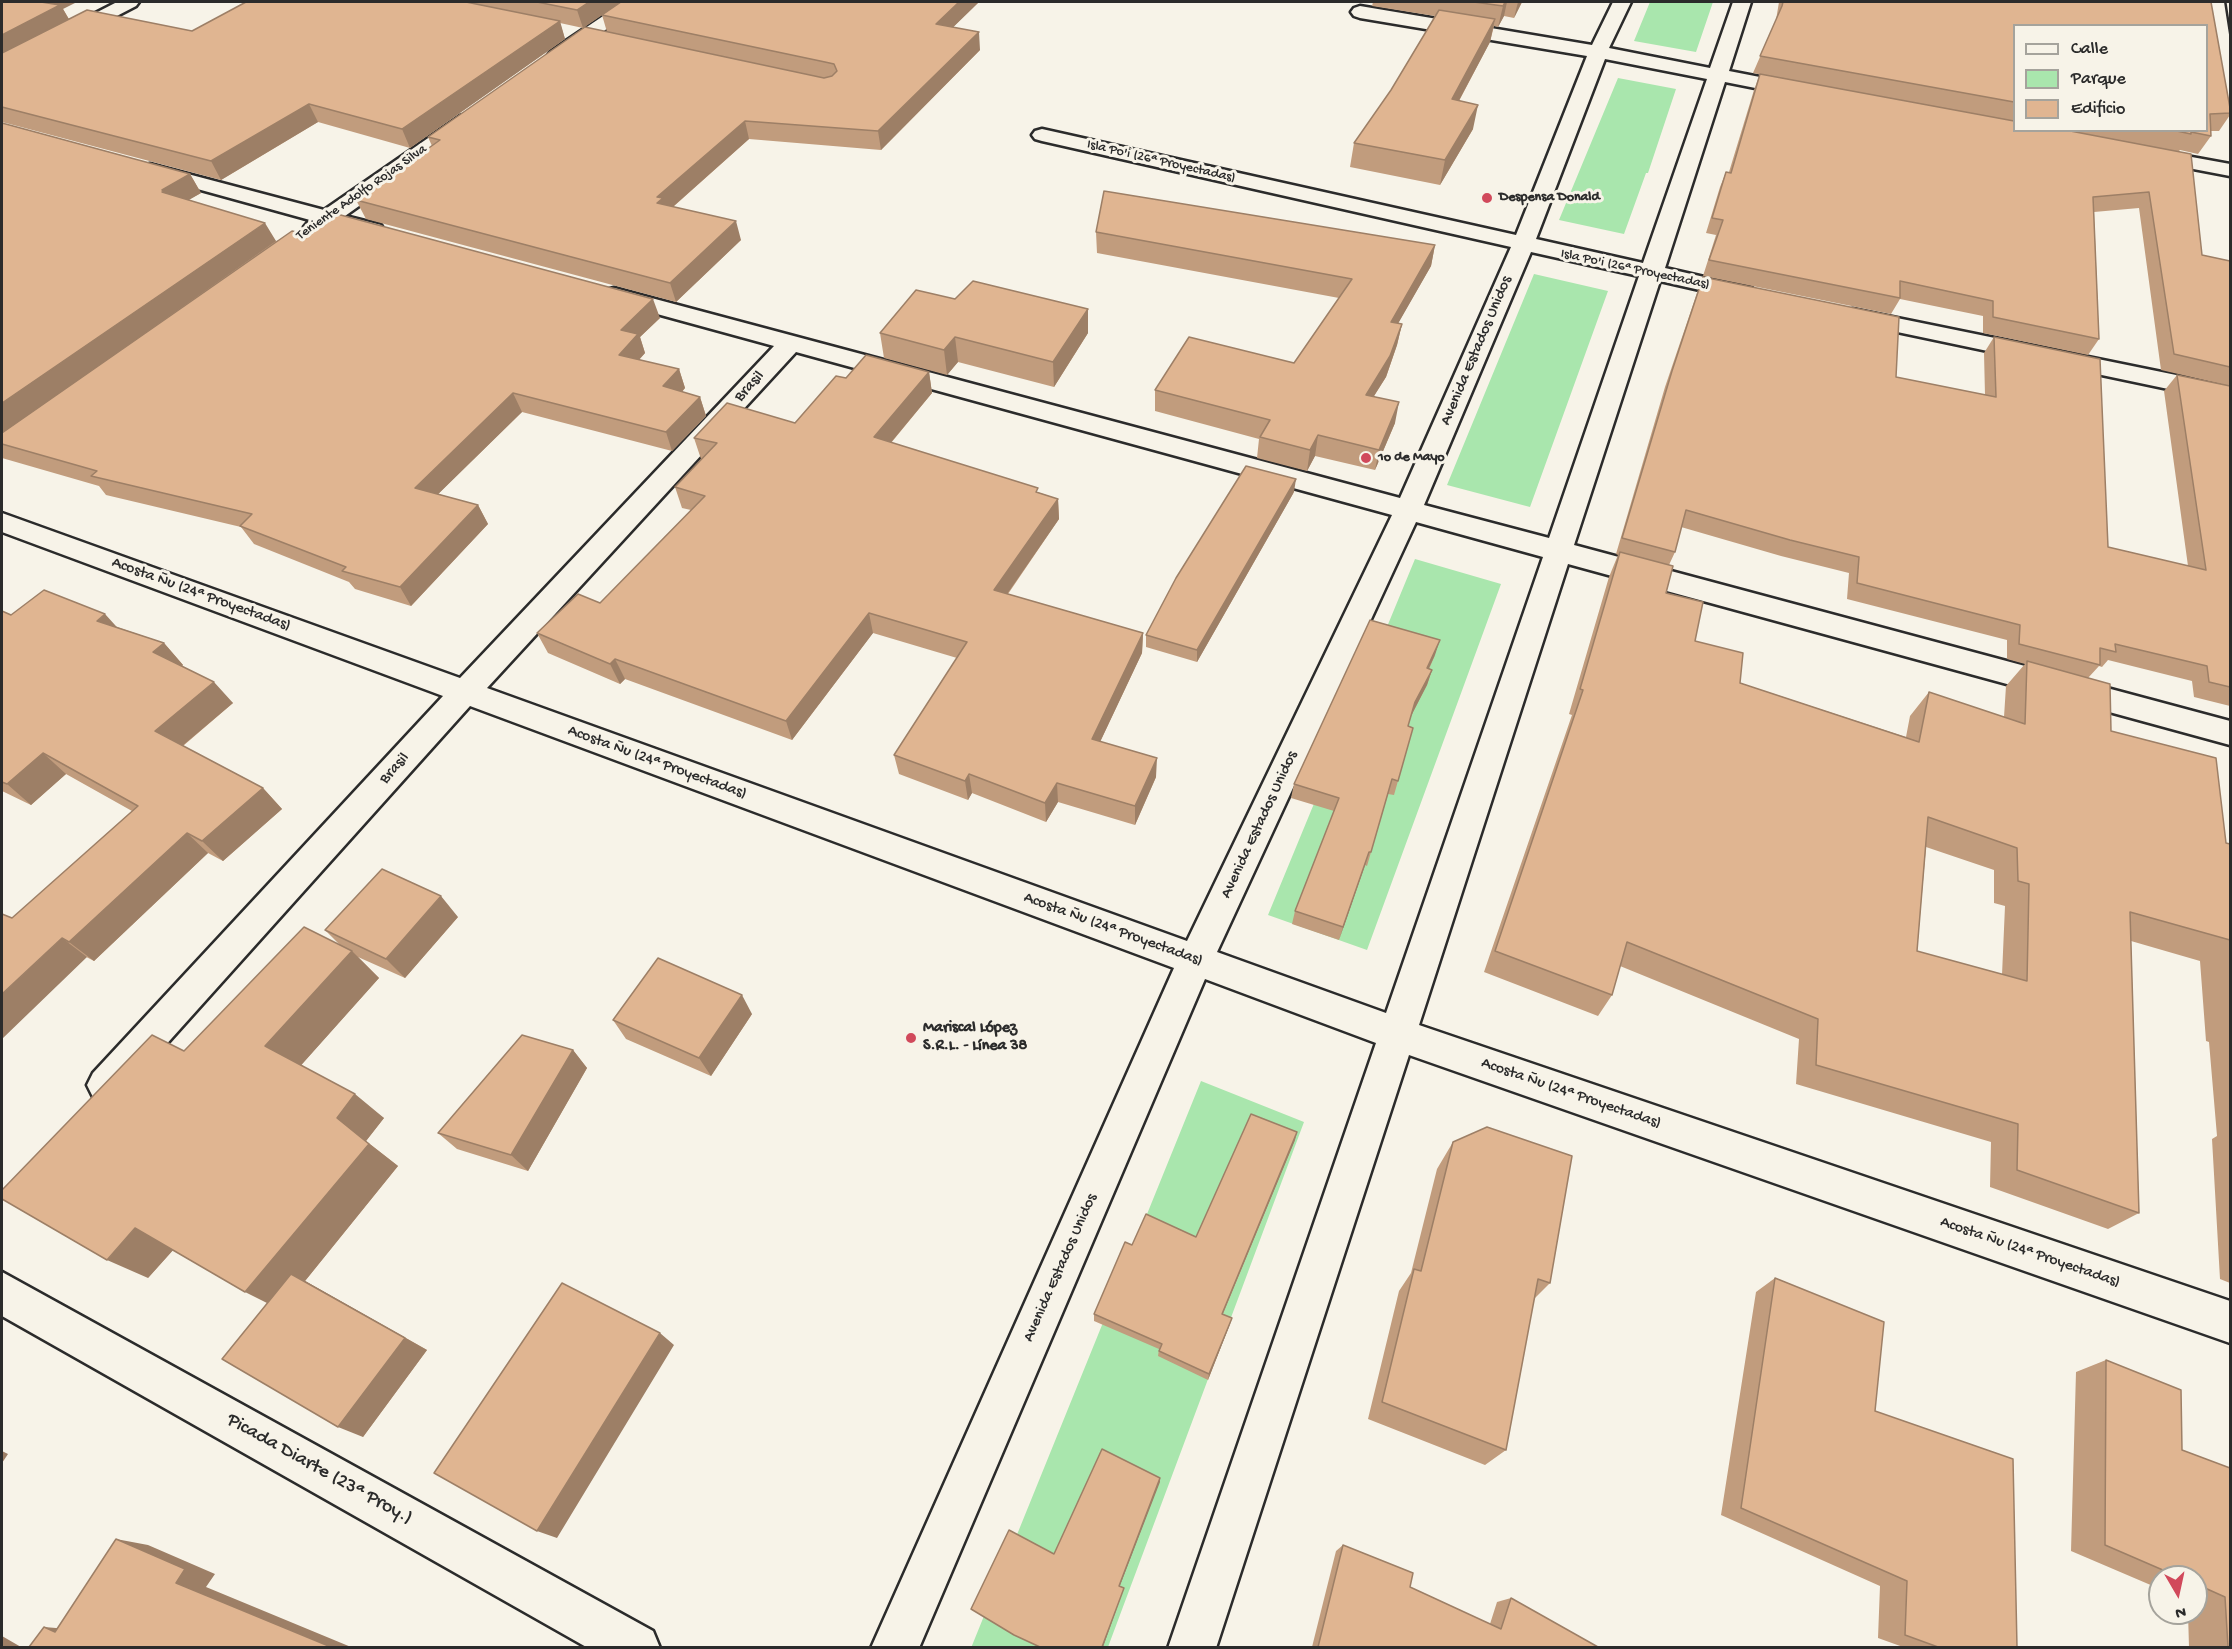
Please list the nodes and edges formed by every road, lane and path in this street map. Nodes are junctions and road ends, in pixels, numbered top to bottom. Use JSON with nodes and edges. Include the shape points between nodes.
{"nodes":[{"id":1,"x":130,"y":2,"type":"edge"},
{"id":2,"x":635,"y":2,"type":"edge"},
{"id":3,"x":1622,"y":2,"type":"edge"},
{"id":4,"x":1742,"y":2,"type":"edge"},
{"id":5,"x":2215,"y":2,"type":"edge"},
{"id":6,"x":2220,"y":2,"type":"edge"},
{"id":7,"x":2230,"y":3,"type":"edge"},
{"id":8,"x":1360,"y":12,"type":"dead end"},
{"id":9,"x":564,"y":30,"type":"edge"},
{"id":10,"x":587,"y":35,"type":"junction"},
{"id":11,"x":610,"y":40,"type":"edge"},
{"id":12,"x":1598,"y":52,"type":"junction"},
{"id":13,"x":2,"y":68,"type":"edge"},
{"id":14,"x":539,"y":69,"type":"edge"},
{"id":15,"x":1718,"y":75,"type":"junction"},
{"id":16,"x":1820,"y":94,"type":"edge"},
{"id":17,"x":2230,"y":98,"type":"edge"},
{"id":18,"x":481,"y":110,"type":"edge"},
{"id":19,"x":1042,"y":135,"type":"dead end"},
{"id":20,"x":2129,"y":152,"type":"edge"},
{"id":21,"x":125,"y":163,"type":"edge"},
{"id":22,"x":2230,"y":170,"type":"edge"},
{"id":23,"x":328,"y":218,"type":"junction"},
{"id":24,"x":398,"y":237,"type":"edge"},
{"id":25,"x":299,"y":238,"type":"edge"},
{"id":26,"x":1523,"y":245,"type":"junction"},
{"id":27,"x":1651,"y":274,"type":"junction"},
{"id":28,"x":594,"y":290,"type":"edge"},
{"id":29,"x":1767,"y":298,"type":"edge"},
{"id":30,"x":1836,"y":312,"type":"edge"},
{"id":31,"x":791,"y":343,"type":"junction"},
{"id":32,"x":2230,"y":394,"type":"edge"},
{"id":33,"x":1408,"y":510,"type":"junction"},
{"id":34,"x":2,"y":522,"type":"edge"},
{"id":35,"x":1559,"y":551,"type":"junction"},
{"id":36,"x":465,"y":692,"type":"junction"},
{"id":37,"x":2230,"y":733,"type":"edge"},
{"id":38,"x":1196,"y":961,"type":"junction"},
{"id":39,"x":1397,"y":1034,"type":"junction"},
{"id":40,"x":90,"y":1103,"type":"edge"},
{"id":41,"x":2,"y":1293,"type":"edge"},
{"id":42,"x":2230,"y":1323,"type":"edge"},
{"id":43,"x":636,"y":1647,"type":"edge"},
{"id":44,"x":895,"y":1647,"type":"edge"},
{"id":45,"x":1192,"y":1647,"type":"edge"}],
"edges":[{"from":1,"to":13,"type":"street"},
{"from":2,"to":10,"type":"street"},
{"from":3,"to":12,"type":"street","name":"Avenida Estados Unidos"},
{"from":4,"to":15,"type":"street"},
{"from":5,"to":17,"type":"street"},
{"from":6,"to":7,"type":"street"},
{"from":8,"to":12,"type":"street"},
{"from":9,"to":10,"type":"street"},
{"from":10,"to":11,"type":"street"},
{"from":10,"to":14,"type":"street"},
{"from":12,"to":15,"type":"street"},
{"from":12,"to":26,"type":"street","name":"Avenida Estados Unidos"},
{"from":15,"to":16,"type":"street"},
{"from":15,"to":27,"type":"street"},
{"from":18,"to":23,"type":"street","name":"Teniente Adolfo Rojas Silva"},
{"from":19,"to":26,"type":"street","name":"Isla Po'i (26ª Proyectadas)"},
{"from":20,"to":22,"type":"street"},
{"from":21,"to":23,"type":"street"},
{"from":23,"to":24,"type":"street"},
{"from":23,"to":25,"type":"street","name":"Teniente Adolfo Rojas Silva"},
{"from":26,"to":27,"type":"street","name":"Isla Po'i (26ª Proyectadas)"},
{"from":26,"to":33,"type":"street","name":"Avenida Estados Unidos"},
{"from":27,"to":29,"type":"street","name":"Isla Po'i (26ª Proyectadas)"},
{"from":27,"to":35,"type":"street"},
{"from":28,"to":31,"type":"street"},
{"from":30,"to":32,"type":"street"},
{"from":31,"to":33,"type":"street"},
{"from":31,"to":36,"type":"street","name":"Brasil"},
{"from":33,"to":35,"type":"street"},
{"from":33,"to":38,"type":"street","name":"Avenida Estados Unidos"},
{"from":34,"to":36,"type":"street","name":"Acosta Ñu (24ª Proyectadas)"},
{"from":35,"to":37,"type":"street"},
{"from":35,"to":39,"type":"street"},
{"from":36,"to":38,"type":"street","name":"Acosta Ñu (24ª Proyectadas)"},
{"from":36,"to":40,"type":"street","name":"Brasil"},
{"from":38,"to":39,"type":"street","name":"Acosta Ñu (24ª Proyectadas)"},
{"from":38,"to":44,"type":"street","name":"Avenida Estados Unidos"},
{"from":39,"to":42,"type":"street","name":"Acosta Ñu (24ª Proyectadas)"},
{"from":39,"to":45,"type":"street"},
{"from":41,"to":43,"type":"street","name":"Picada Diarte (23ª Proy.)"}]}
